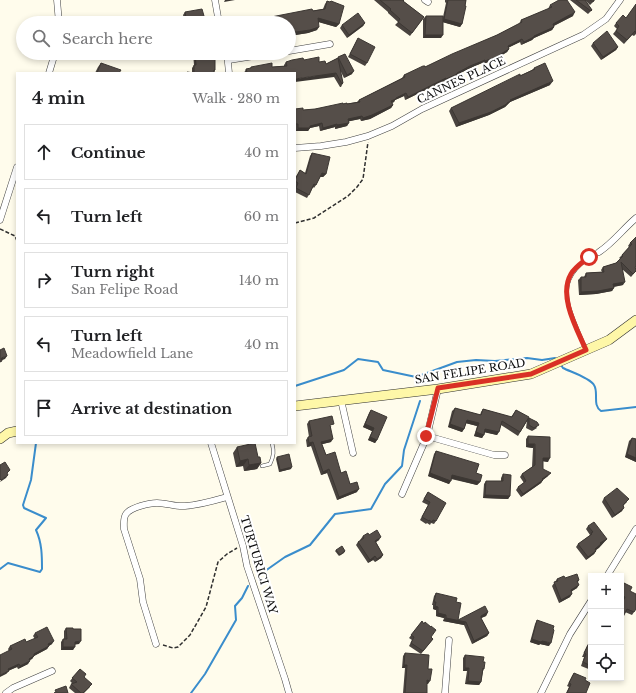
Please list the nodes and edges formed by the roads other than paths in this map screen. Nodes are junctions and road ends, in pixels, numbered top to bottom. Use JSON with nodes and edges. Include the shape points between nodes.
{"nodes":[{"id":1,"x":57,"y":0,"type":"edge"},
{"id":2,"x":215,"y":0,"type":"edge"},
{"id":3,"x":620,"y":0,"type":"edge"},
{"id":4,"x":58,"y":16,"type":"edge"},
{"id":5,"x":218,"y":16,"type":"edge"},
{"id":6,"x":330,"y":44,"type":"dead end"},
{"id":7,"x":296,"y":50,"type":"edge"},
{"id":8,"x":53,"y":60,"type":"edge"},
{"id":9,"x":229,"y":60,"type":"edge"},
{"id":10,"x":49,"y":72,"type":"edge"},
{"id":11,"x":229,"y":72,"type":"edge"},
{"id":12,"x":296,"y":148,"type":"edge"},
{"id":13,"x":15,"y":177,"type":"edge"},
{"id":14,"x":636,"y":218,"type":"edge"},
{"id":15,"x":0,"y":220,"type":"edge"},
{"id":16,"x":599,"y":252,"type":"joint"},
{"id":17,"x":636,"y":320,"type":"edge"},
{"id":18,"x":586,"y":350,"type":"junction"},
{"id":19,"x":438,"y":388,"type":"junction"},
{"id":20,"x":341,"y":400,"type":"junction"},
{"id":21,"x":296,"y":406,"type":"edge"},
{"id":22,"x":16,"y":431,"type":"edge"},
{"id":23,"x":426,"y":436,"type":"junction"},
{"id":24,"x":0,"y":439,"type":"edge"},
{"id":25,"x":211,"y":444,"type":"edge"},
{"id":26,"x":272,"y":444,"type":"edge"},
{"id":27,"x":353,"y":453,"type":"dead end"},
{"id":28,"x":505,"y":455,"type":"dead end"},
{"id":29,"x":262,"y":466,"type":"edge"},
{"id":30,"x":402,"y":494,"type":"dead end"},
{"id":31,"x":227,"y":497,"type":"junction"},
{"id":32,"x":636,"y":528,"type":"edge"},
{"id":33,"x":609,"y":573,"type":"edge"},
{"id":34,"x":588,"y":606,"type":"edge"},
{"id":35,"x":450,"y":640,"type":"dead end"},
{"id":36,"x":156,"y":644,"type":"road end"},
{"id":37,"x":52,"y":671,"type":"dead end"},
{"id":38,"x":6,"y":693,"type":"edge"},
{"id":39,"x":289,"y":693,"type":"edge"},
{"id":40,"x":445,"y":693,"type":"edge"},
{"id":41,"x":541,"y":693,"type":"edge"}],
"edges":[{"from":1,"to":4,"type":"street"},
{"from":2,"to":5,"type":"street"},
{"from":3,"to":12,"type":"street","name":"CANNES PLACE","via":[[606,19],[583,35],[422,109],[387,128],[346,142]]},
{"from":6,"to":7,"type":"street"},
{"from":8,"to":10,"type":"street"},
{"from":9,"to":11,"type":"street"},
{"from":13,"to":15,"type":"street"},
{"from":14,"to":16,"type":"street"},
{"from":16,"to":18,"type":"lane","via":[[589,257],[574,271],[567,285],[567,304]]},
{"from":17,"to":18,"type":"street","name":"SAN FELIPE ROAD","via":[[609,340]]},
{"from":18,"to":19,"type":"street","name":"SAN FELIPE ROAD","via":[[531,374]]},
{"from":19,"to":20,"type":"street","name":"SAN FELIPE ROAD"},
{"from":19,"to":23,"type":"street"},
{"from":20,"to":21,"type":"street","name":"SAN FELIPE ROAD"},
{"from":20,"to":27,"type":"street"},
{"from":22,"to":24,"type":"street"},
{"from":23,"to":28,"type":"street","via":[[494,455]]},
{"from":23,"to":30,"type":"street"},
{"from":25,"to":31,"type":"street","name":"TURTURICI WAY"},
{"from":26,"to":29,"type":"lane","via":[[273,459],[270,464]]},
{"from":31,"to":36,"type":"street","via":[[190,506],[149,504],[126,514],[124,529],[140,579],[143,602]]},
{"from":31,"to":39,"type":"street","name":"TURTURICI WAY"},
{"from":32,"to":33,"type":"street"},
{"from":34,"to":41,"type":"street","via":[[570,634]]},
{"from":35,"to":40,"type":"street"},
{"from":37,"to":38,"type":"street"}]}
